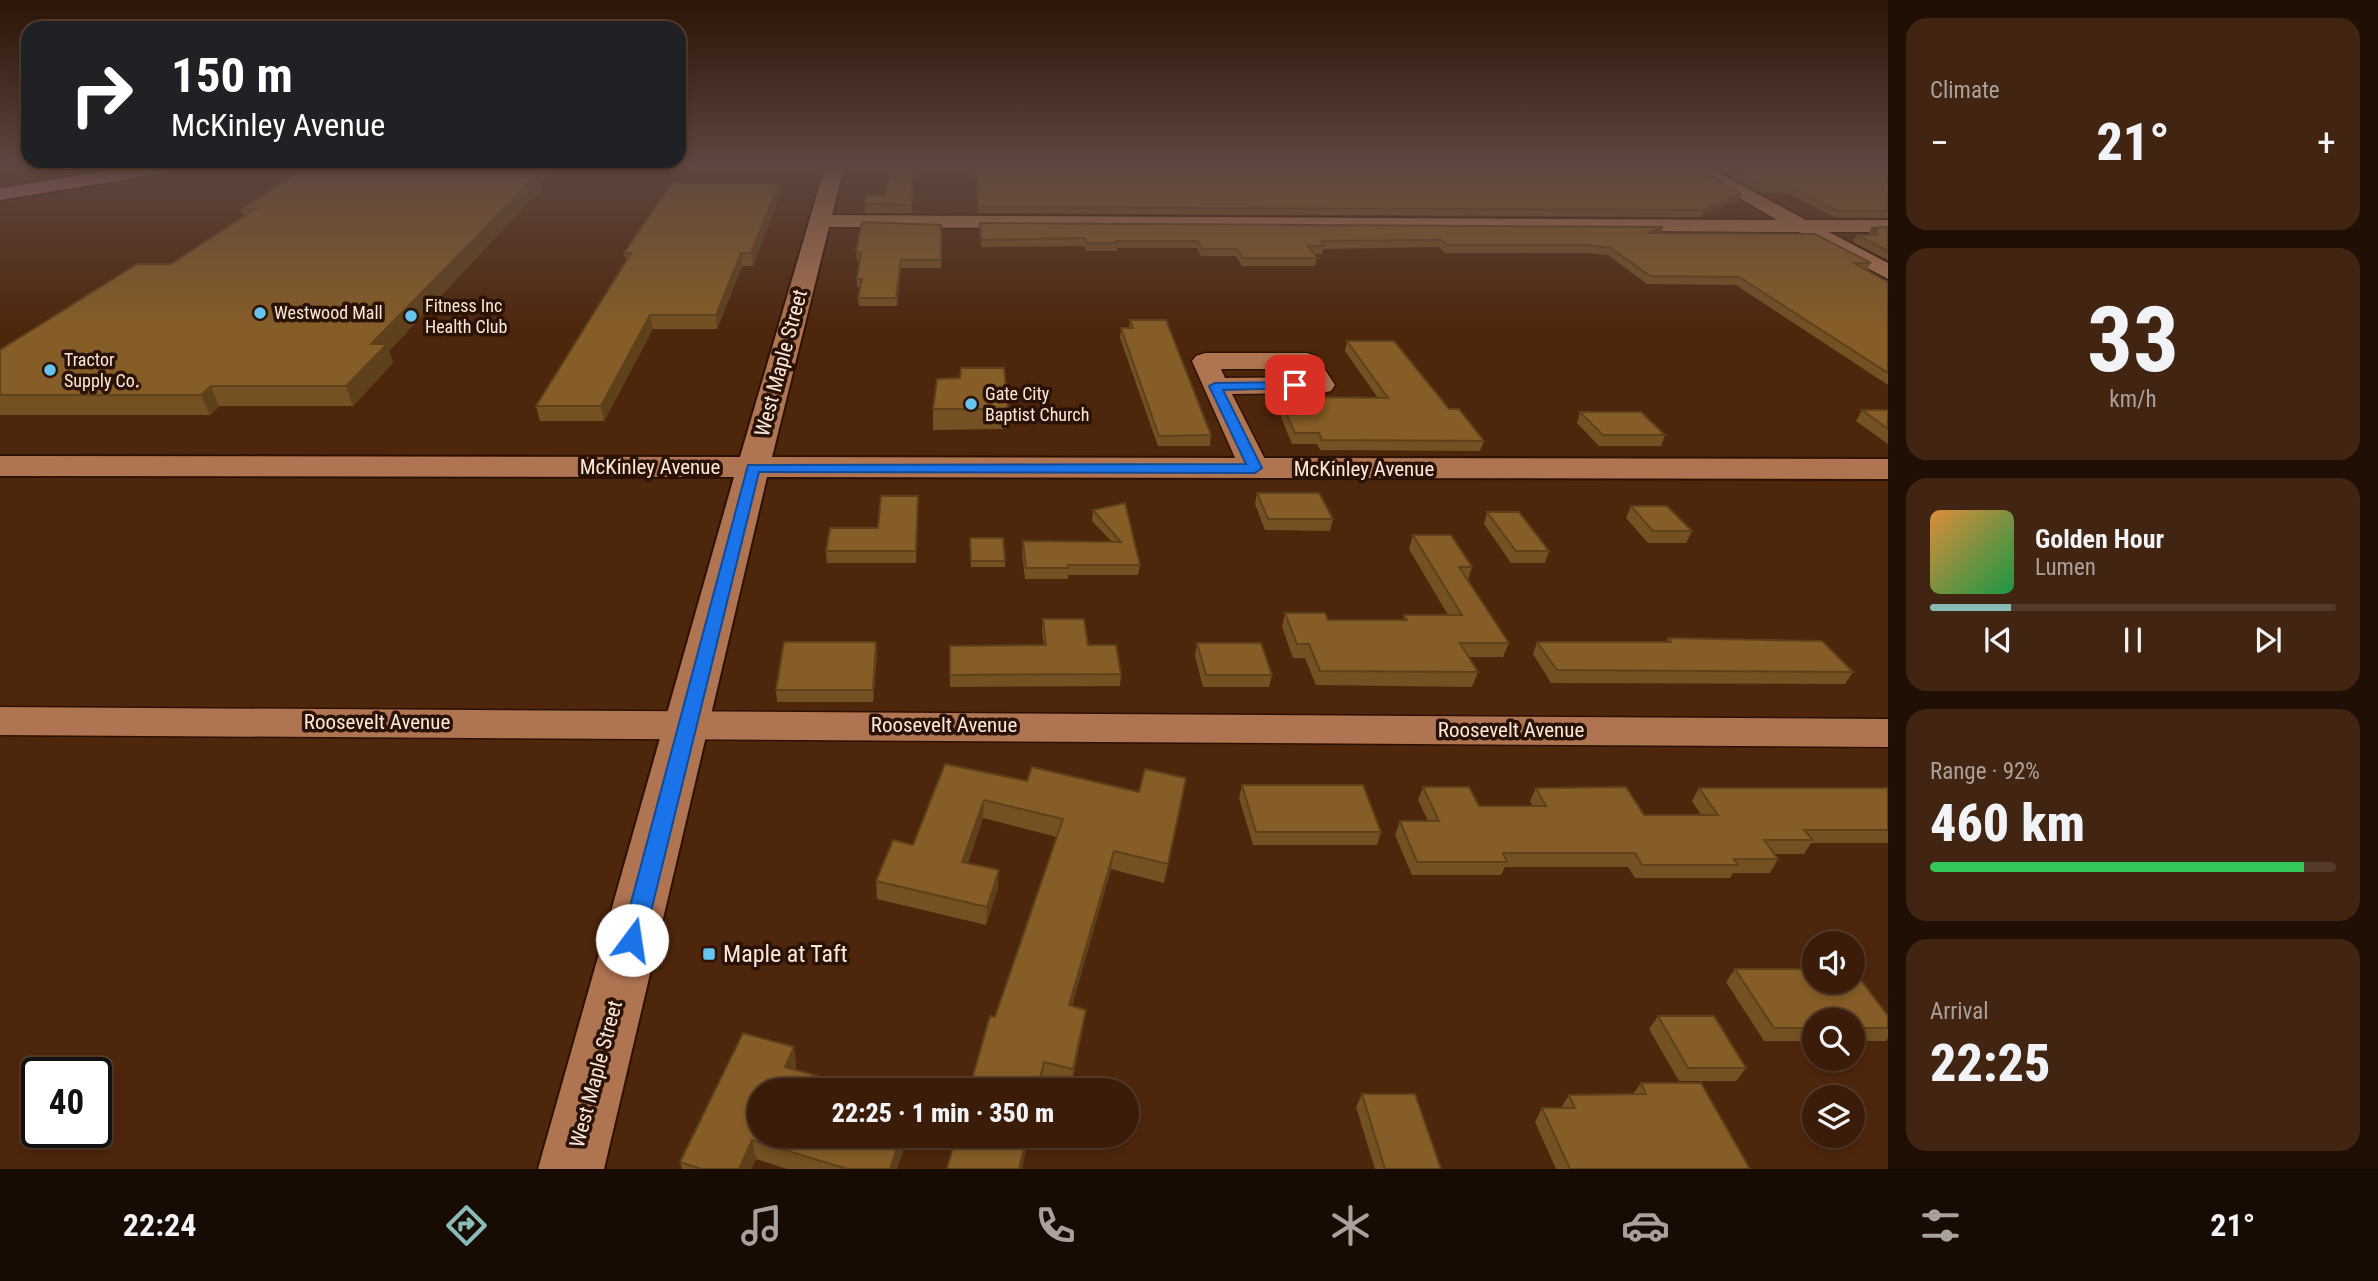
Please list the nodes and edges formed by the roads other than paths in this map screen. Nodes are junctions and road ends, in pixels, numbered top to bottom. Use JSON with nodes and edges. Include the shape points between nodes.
{"nodes":[{"id":1,"x":820,"y":221,"type":"edge"},
{"id":2,"x":956,"y":222,"type":"edge"},
{"id":3,"x":1796,"y":222,"type":"edge"},
{"id":4,"x":1802,"y":225,"type":"junction"},
{"id":5,"x":1888,"y":226,"type":"edge"},
{"id":6,"x":1888,"y":272,"type":"edge"},
{"id":7,"x":1215,"y":386,"type":"dead end"},
{"id":8,"x":753,"y":468,"type":"junction"},
{"id":9,"x":1255,"y":468,"type":"junction"},
{"id":10,"x":1888,"y":469,"type":"edge"},
{"id":11,"x":5,"y":470,"type":"edge"},
{"id":12,"x":0,"y":721,"type":"edge"},
{"id":13,"x":688,"y":723,"type":"junction"},
{"id":14,"x":1888,"y":733,"type":"edge"},
{"id":15,"x":571,"y":1169,"type":"edge"}],
"edges":[{"from":1,"to":8,"type":"street","name":"West Maple Street"},
{"from":2,"to":4,"type":"street"},
{"from":3,"to":4,"type":"street"},
{"from":4,"to":5,"type":"street"},
{"from":4,"to":6,"type":"street"},
{"from":7,"to":9,"type":"street"},
{"from":8,"to":9,"type":"street","name":"McKinley Avenue"},
{"from":8,"to":11,"type":"street","name":"McKinley Avenue"},
{"from":8,"to":13,"type":"street","name":"West Maple Street"},
{"from":9,"to":10,"type":"street","name":"McKinley Avenue"},
{"from":12,"to":13,"type":"street","name":"Roosevelt Avenue"},
{"from":13,"to":14,"type":"street","name":"Roosevelt Avenue"},
{"from":13,"to":15,"type":"street","name":"West Maple Street"}]}
